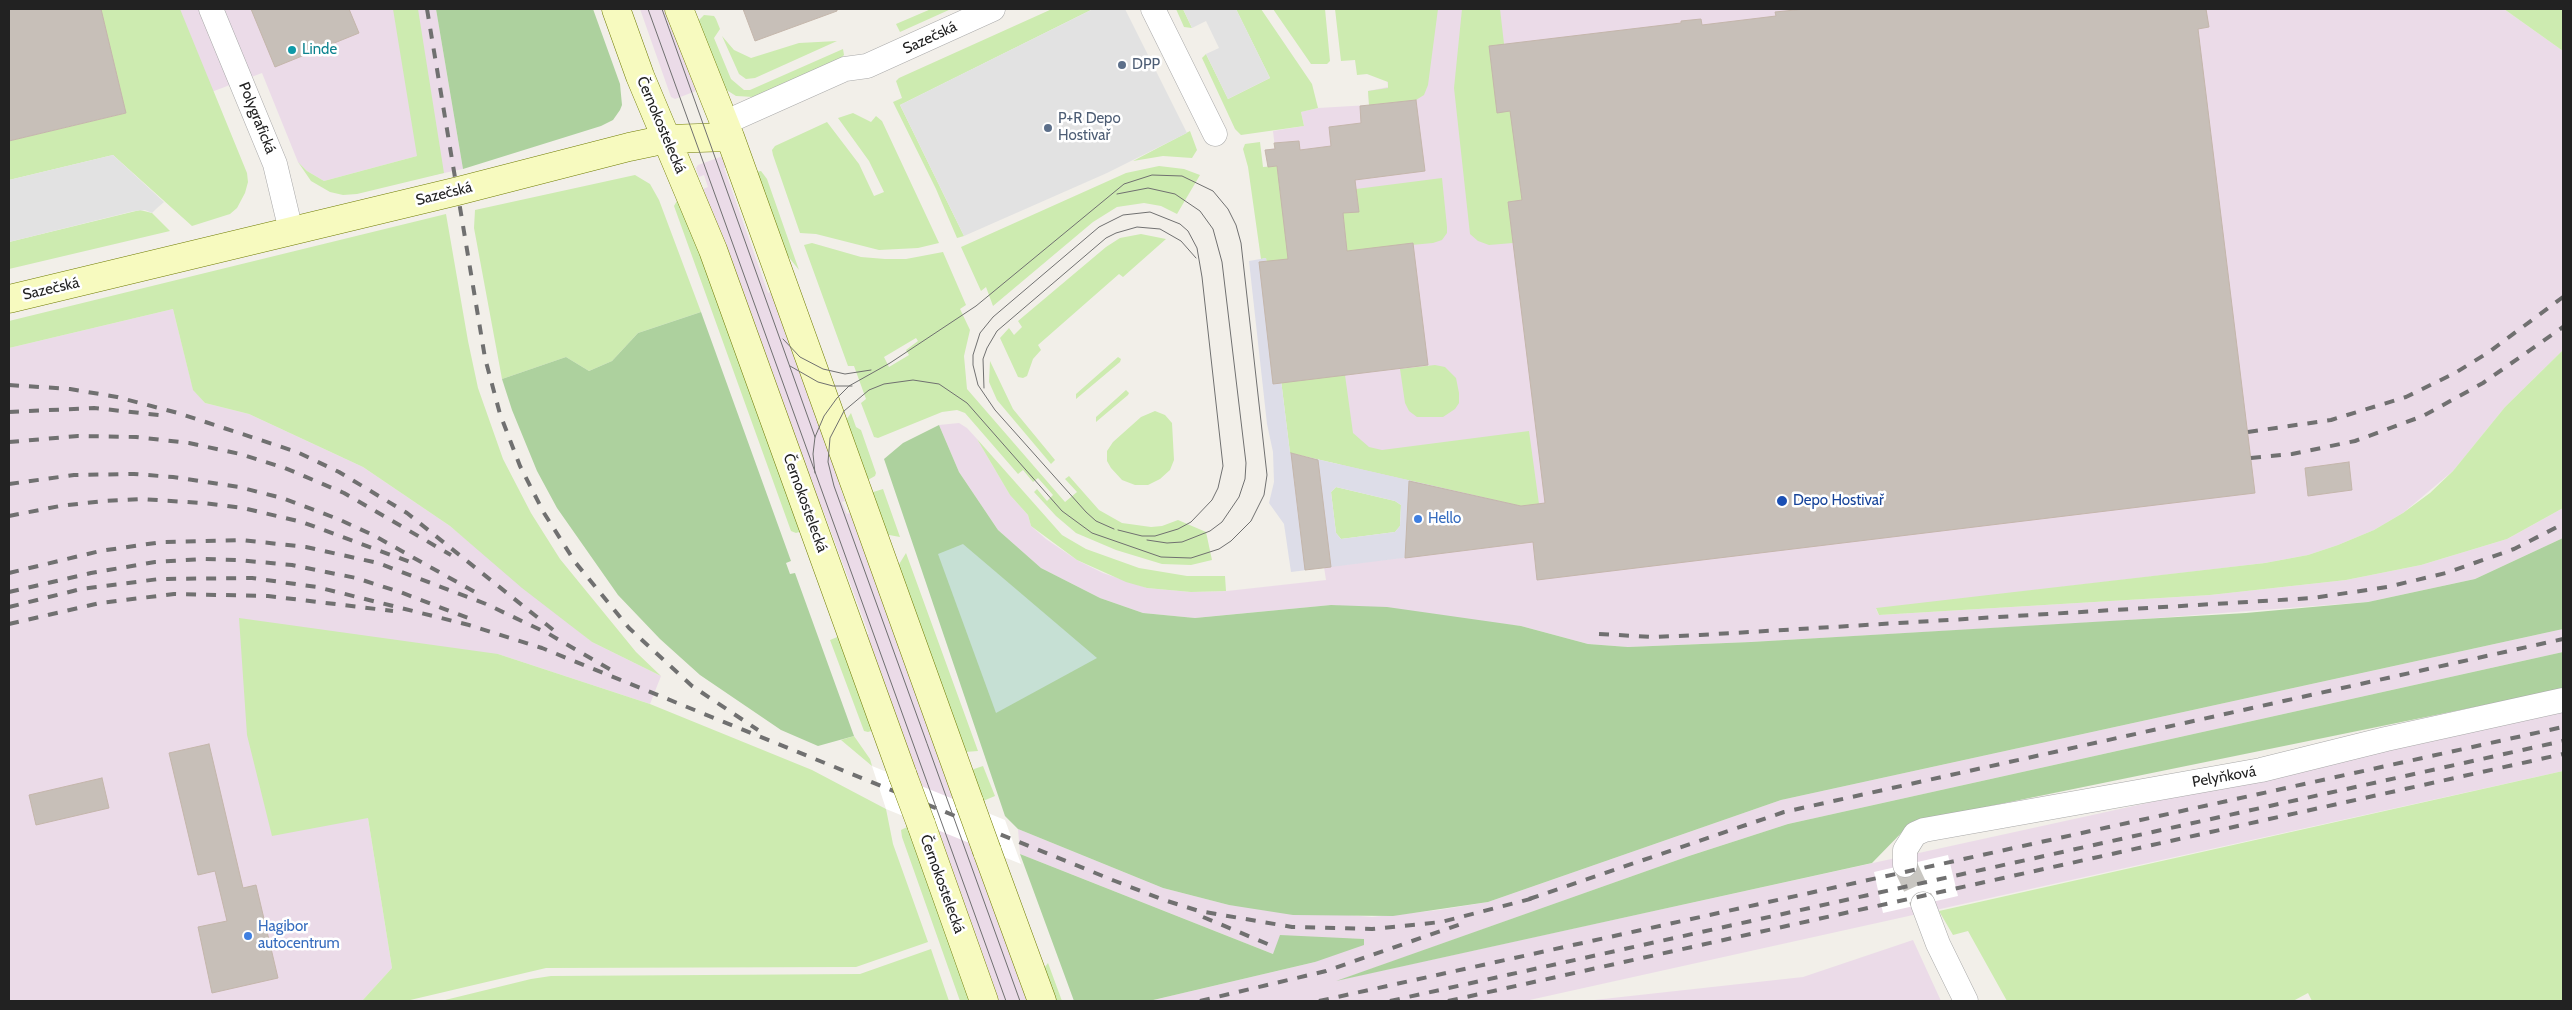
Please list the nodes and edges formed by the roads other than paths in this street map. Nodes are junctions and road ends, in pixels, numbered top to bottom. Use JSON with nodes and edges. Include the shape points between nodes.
{"nodes":[{"id":1,"x":211,"y":9,"type":"edge"},
{"id":2,"x":616,"y":9,"type":"edge"},
{"id":3,"x":634,"y":9,"type":"edge"},
{"id":4,"x":679,"y":9,"type":"edge"},
{"id":5,"x":993,"y":9,"type":"edge"},
{"id":6,"x":1153,"y":9,"type":"edge"},
{"id":7,"x":714,"y":133,"type":"junction"},
{"id":8,"x":1215,"y":134,"type":"dead end"},
{"id":9,"x":667,"y":138,"type":"junction"},
{"id":10,"x":291,"y":231,"type":"junction"},
{"id":11,"x":9,"y":299,"type":"edge"},
{"id":12,"x":2563,"y":700,"type":"edge"},
{"id":13,"x":1907,"y":854,"type":"dead end"},
{"id":14,"x":1923,"y":904,"type":"tunnel mouth"},
{"id":15,"x":984,"y":1001,"type":"edge"},
{"id":16,"x":1042,"y":1001,"type":"edge"},
{"id":17,"x":1966,"y":1001,"type":"edge"}],
"edges":[{"from":1,"to":10,"type":"street","name":"Polygrafická","via":[[276,164]]},
{"from":2,"to":9,"type":"main road","name":"Černokostelecká"},
{"from":3,"to":7,"type":"main road","via":[[676,117],[686,132]]},
{"from":4,"to":7,"type":"main road"},
{"from":5,"to":7,"type":"street","name":"Sazečská","via":[[867,66],[850,83]]},
{"from":6,"to":8,"type":"street"},
{"from":7,"to":9,"type":"main road","name":"Sazečská"},
{"from":7,"to":16,"type":"main road","bridge":true},
{"from":9,"to":10,"type":"main road","name":"Sazečská"},
{"from":9,"to":15,"type":"main road","name":"Černokostelecká","bridge":true,"via":[[714,250]]},
{"from":10,"to":11,"type":"main road","name":"Sazečská"},
{"from":12,"to":13,"type":"street","name":"Pelyňková","via":[[2262,770],[1924,830],[1914,834]]},
{"from":14,"to":17,"type":"street"}]}
